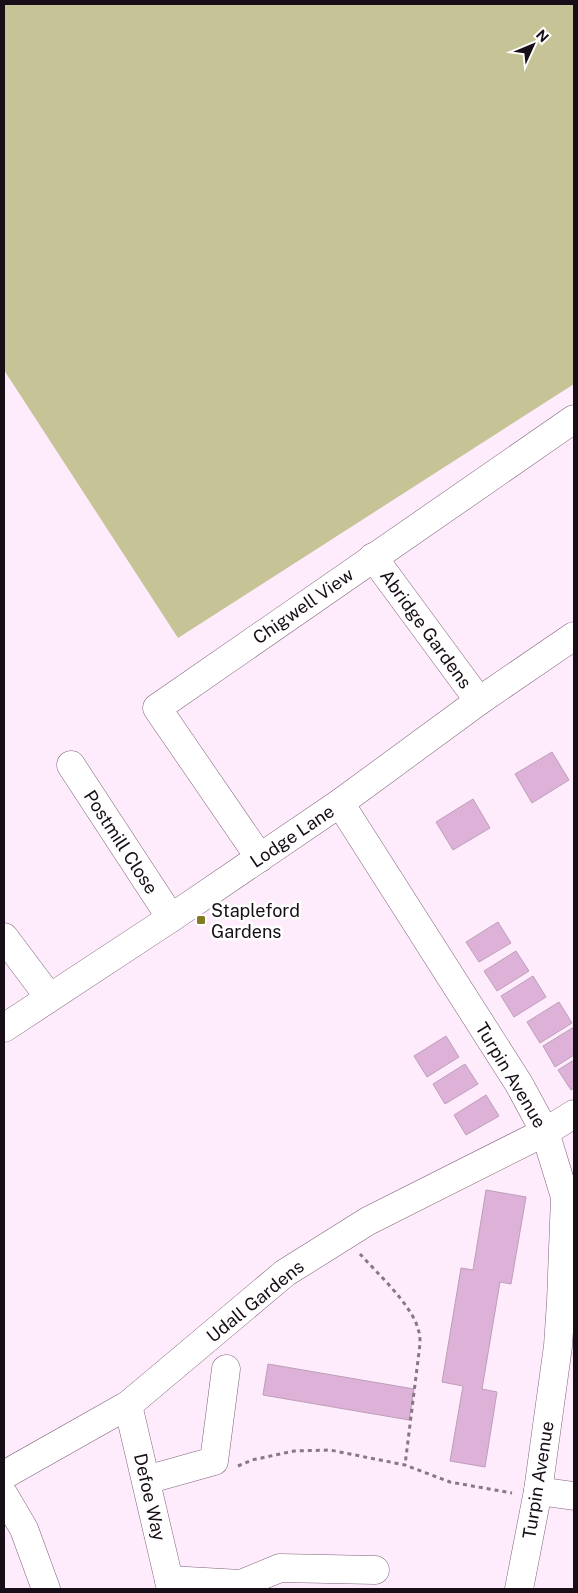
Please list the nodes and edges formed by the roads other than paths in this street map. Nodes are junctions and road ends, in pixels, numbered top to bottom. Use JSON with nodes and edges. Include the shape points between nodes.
{"nodes":[{"id":1,"x":574,"y":419,"type":"edge"},
{"id":2,"x":373,"y":557,"type":"junction"},
{"id":3,"x":574,"y":636,"type":"edge"},
{"id":4,"x":479,"y":701,"type":"junction"},
{"id":5,"x":71,"y":765,"type":"dead end"},
{"id":6,"x":340,"y":803,"type":"junction"},
{"id":7,"x":260,"y":858,"type":"junction"},
{"id":8,"x":171,"y":918,"type":"junction"},
{"id":9,"x":4,"y":937,"type":"edge"},
{"id":10,"x":49,"y":997,"type":"junction"},
{"id":11,"x":4,"y":1028,"type":"edge"},
{"id":12,"x":574,"y":1114,"type":"edge"},
{"id":13,"x":545,"y":1132,"type":"junction"},
{"id":14,"x":568,"y":1303,"type":"edge"},
{"id":15,"x":226,"y":1369,"type":"dead end"},
{"id":16,"x":128,"y":1404,"type":"junction"},
{"id":17,"x":4,"y":1475,"type":"edge"},
{"id":18,"x":146,"y":1480,"type":"junction"},
{"id":19,"x":537,"y":1494,"type":"junction"},
{"id":20,"x":4,"y":1495,"type":"edge"},
{"id":21,"x":574,"y":1496,"type":"edge"},
{"id":22,"x":375,"y":1570,"type":"dead end"},
{"id":23,"x":170,"y":1585,"type":"edge"},
{"id":24,"x":46,"y":1589,"type":"edge"},
{"id":25,"x":519,"y":1589,"type":"edge"}],
"edges":[{"from":1,"to":2,"type":"street","name":"Chigwell View"},
{"from":2,"to":4,"type":"street","name":"Abridge Gardens"},
{"from":2,"to":7,"type":"street","name":"Chigwell View","via":[[157,708]]},
{"from":3,"to":4,"type":"street","name":"Lodge Lane"},
{"from":4,"to":6,"type":"street","name":"Lodge Lane"},
{"from":5,"to":8,"type":"street","name":"Postmill Close"},
{"from":6,"to":7,"type":"street","name":"Lodge Lane"},
{"from":6,"to":13,"type":"street","name":"Turpin Avenue","via":[[519,1084]]},
{"from":7,"to":8,"type":"street","name":"Lodge Lane"},
{"from":8,"to":10,"type":"street","name":"Lodge Lane"},
{"from":9,"to":10,"type":"street"},
{"from":10,"to":11,"type":"street","name":"Lodge Lane"},
{"from":12,"to":13,"type":"street","name":"Udall Gardens"},
{"from":13,"to":14,"type":"street","name":"Turpin Avenue","via":[[565,1197]]},
{"from":13,"to":16,"type":"street","name":"Udall Gardens","via":[[368,1220],[285,1273]]},
{"from":14,"to":19,"type":"street","name":"Turpin Avenue","via":[[558,1346]]},
{"from":15,"to":18,"type":"street","via":[[214,1461]]},
{"from":16,"to":17,"type":"street","name":"Udall Gardens"},
{"from":16,"to":18,"type":"street","name":"Defoe Way"},
{"from":18,"to":23,"type":"street","name":"Defoe Way"},
{"from":19,"to":21,"type":"street"},
{"from":19,"to":25,"type":"street","name":"Turpin Avenue"},
{"from":20,"to":24,"type":"street","via":[[24,1529]]},
{"from":22,"to":23,"type":"street","via":[[280,1568],[241,1584]]}]}
